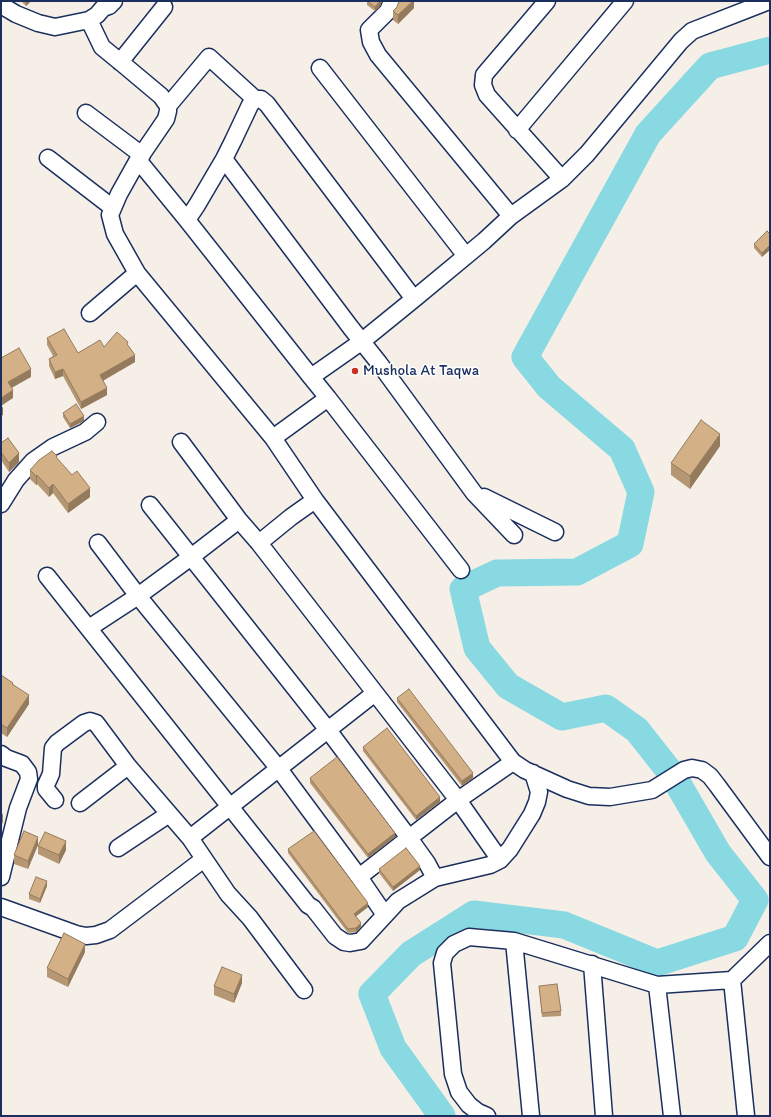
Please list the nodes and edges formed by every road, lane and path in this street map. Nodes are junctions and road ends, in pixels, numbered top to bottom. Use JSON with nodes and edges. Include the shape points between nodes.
{"nodes":[{"id":1,"x":114,"y":1,"type":"edge"},
{"id":2,"x":392,"y":1,"type":"edge"},
{"id":3,"x":547,"y":1,"type":"edge"},
{"id":4,"x":625,"y":1,"type":"edge"},
{"id":5,"x":769,"y":1,"type":"edge"},
{"id":6,"x":1,"y":5,"type":"edge"},
{"id":7,"x":164,"y":7,"type":"dead end"},
{"id":8,"x":89,"y":20,"type":"junction"},
{"id":9,"x":120,"y":62,"type":"junction"},
{"id":10,"x":320,"y":68,"type":"dead end"},
{"id":11,"x":255,"y":99,"type":"junction"},
{"id":12,"x":168,"y":106,"type":"junction"},
{"id":13,"x":86,"y":113,"type":"dead end"},
{"id":14,"x":517,"y":130,"type":"junction"},
{"id":15,"x":48,"y":158,"type":"dead end"},
{"id":16,"x":140,"y":158,"type":"junction"},
{"id":17,"x":224,"y":159,"type":"junction"},
{"id":18,"x":562,"y":179,"type":"junction"},
{"id":19,"x":113,"y":208,"type":"junction"},
{"id":20,"x":511,"y":216,"type":"junction"},
{"id":21,"x":188,"y":220,"type":"junction"},
{"id":22,"x":466,"y":256,"type":"junction"},
{"id":23,"x":137,"y":272,"type":"junction"},
{"id":24,"x":414,"y":299,"type":"junction"},
{"id":25,"x":90,"y":313,"type":"dead end"},
{"id":26,"x":361,"y":342,"type":"junction"},
{"id":27,"x":311,"y":377,"type":"junction"},
{"id":28,"x":328,"y":398,"type":"junction"},
{"id":29,"x":97,"y":422,"type":"dead end"},
{"id":30,"x":273,"y":438,"type":"junction"},
{"id":31,"x":181,"y":442,"type":"dead end"},
{"id":32,"x":474,"y":493,"type":"junction"},
{"id":33,"x":315,"y":500,"type":"junction"},
{"id":34,"x":1,"y":504,"type":"edge"},
{"id":35,"x":150,"y":505,"type":"dead end"},
{"id":36,"x":240,"y":520,"type":"junction"},
{"id":37,"x":555,"y":532,"type":"dead end"},
{"id":38,"x":514,"y":535,"type":"dead end"},
{"id":39,"x":98,"y":543,"type":"dead end"},
{"id":40,"x":259,"y":543,"type":"junction"},
{"id":41,"x":192,"y":557,"type":"junction"},
{"id":42,"x":461,"y":570,"type":"dead end"},
{"id":43,"x":47,"y":576,"type":"dead end"},
{"id":44,"x":138,"y":596,"type":"junction"},
{"id":45,"x":89,"y":628,"type":"junction"},
{"id":46,"x":376,"y":693,"type":"junction"},
{"id":47,"x":328,"y":730,"type":"junction"},
{"id":48,"x":1,"y":754,"type":"edge"},
{"id":49,"x":513,"y":762,"type":"junction"},
{"id":50,"x":128,"y":766,"type":"junction"},
{"id":51,"x":279,"y":768,"type":"junction"},
{"id":52,"x":532,"y":773,"type":"junction"},
{"id":53,"x":55,"y":800,"type":"dead end"},
{"id":54,"x":458,"y":800,"type":"junction"},
{"id":55,"x":80,"y":803,"type":"dead end"},
{"id":56,"x":231,"y":806,"type":"junction"},
{"id":57,"x":169,"y":814,"type":"junction"},
{"id":58,"x":190,"y":838,"type":"junction"},
{"id":59,"x":409,"y":838,"type":"junction"},
{"id":60,"x":118,"y":848,"type":"dead end"},
{"id":61,"x":770,"y":857,"type":"edge"},
{"id":62,"x":204,"y":859,"type":"junction"},
{"id":63,"x":500,"y":860,"type":"junction"},
{"id":64,"x":1,"y":877,"type":"edge"},
{"id":65,"x":359,"y":877,"type":"junction"},
{"id":66,"x":435,"y":878,"type":"junction"},
{"id":67,"x":1,"y":907,"type":"edge"},
{"id":68,"x":385,"y":915,"type":"junction"},
{"id":69,"x":514,"y":941,"type":"junction"},
{"id":70,"x":770,"y":943,"type":"edge"},
{"id":71,"x":592,"y":964,"type":"junction"},
{"id":72,"x":732,"y":980,"type":"junction"},
{"id":73,"x":658,"y":985,"type":"junction"},
{"id":74,"x":304,"y":990,"type":"dead end"},
{"id":75,"x":487,"y":1116,"type":"edge"},
{"id":76,"x":531,"y":1116,"type":"edge"},
{"id":77,"x":604,"y":1116,"type":"edge"},
{"id":78,"x":672,"y":1116,"type":"edge"},
{"id":79,"x":746,"y":1116,"type":"edge"}],
"edges":[{"from":1,"to":8,"type":"street"},
{"from":2,"to":20,"type":"street","via":[[388,11],[369,30],[371,42],[378,55]]},
{"from":3,"to":14,"type":"street","via":[[484,75],[483,84],[487,95]]},
{"from":4,"to":14,"type":"street"},
{"from":5,"to":18,"type":"street","via":[[692,31],[587,154]]},
{"from":6,"to":8,"type":"street","via":[[38,23],[55,26]]},
{"from":7,"to":9,"type":"street"},
{"from":8,"to":9,"type":"street","via":[[102,47]]},
{"from":9,"to":12,"type":"street","via":[[162,96]]},
{"from":10,"to":22,"type":"street"},
{"from":11,"to":12,"type":"street","via":[[209,57]]},
{"from":11,"to":17,"type":"street"},
{"from":11,"to":24,"type":"street","via":[[261,99],[266,104]]},
{"from":12,"to":16,"type":"street","via":[[166,119]]},
{"from":13,"to":16,"type":"street"},
{"from":14,"to":18,"type":"street"},
{"from":15,"to":19,"type":"street"},
{"from":16,"to":19,"type":"street"},
{"from":16,"to":21,"type":"street"},
{"from":17,"to":21,"type":"street"},
{"from":17,"to":26,"type":"street"},
{"from":18,"to":20,"type":"street"},
{"from":19,"to":23,"type":"street","via":[[110,215],[115,234]]},
{"from":20,"to":22,"type":"street"},
{"from":21,"to":27,"type":"street"},
{"from":22,"to":24,"type":"street"},
{"from":23,"to":25,"type":"street"},
{"from":23,"to":30,"type":"street"},
{"from":24,"to":26,"type":"street"},
{"from":26,"to":27,"type":"street"},
{"from":26,"to":32,"type":"street"},
{"from":27,"to":28,"type":"street"},
{"from":28,"to":30,"type":"street"},
{"from":28,"to":42,"type":"street"},
{"from":29,"to":34,"type":"street","via":[[85,432],[53,447],[34,461],[16,480]]},
{"from":30,"to":33,"type":"street"},
{"from":31,"to":36,"type":"street"},
{"from":32,"to":37,"type":"street"},
{"from":32,"to":38,"type":"street"},
{"from":33,"to":40,"type":"street"},
{"from":33,"to":49,"type":"street"},
{"from":35,"to":41,"type":"street"},
{"from":36,"to":40,"type":"street"},
{"from":36,"to":41,"type":"street"},
{"from":39,"to":44,"type":"street"},
{"from":40,"to":46,"type":"street"},
{"from":41,"to":44,"type":"street"},
{"from":41,"to":47,"type":"street"},
{"from":43,"to":45,"type":"street"},
{"from":44,"to":45,"type":"street"},
{"from":44,"to":51,"type":"street"},
{"from":45,"to":56,"type":"street"},
{"from":46,"to":47,"type":"street"},
{"from":46,"to":54,"type":"street"},
{"from":47,"to":51,"type":"street"},
{"from":47,"to":59,"type":"street"},
{"from":48,"to":64,"type":"street","via":[[22,764],[28,772],[29,779],[18,808]]},
{"from":49,"to":52,"type":"street"},
{"from":49,"to":54,"type":"street"},
{"from":50,"to":53,"type":"street","via":[[96,723],[84,723],[56,743],[53,748],[51,774],[46,789]]},
{"from":50,"to":55,"type":"street"},
{"from":50,"to":57,"type":"street"},
{"from":51,"to":56,"type":"street"},
{"from":51,"to":65,"type":"street"},
{"from":52,"to":61,"type":"street","via":[[589,796],[610,797],[652,790],[684,770],[702,770],[710,776]]},
{"from":52,"to":63,"type":"street","via":[[539,792],[538,802],[510,849]]},
{"from":54,"to":59,"type":"street"},
{"from":54,"to":63,"type":"street"},
{"from":56,"to":58,"type":"street"},
{"from":56,"to":68,"type":"street","via":[[335,936],[344,942],[361,941]]},
{"from":57,"to":58,"type":"street"},
{"from":57,"to":60,"type":"street"},
{"from":58,"to":62,"type":"street"},
{"from":59,"to":65,"type":"street"},
{"from":59,"to":66,"type":"street"},
{"from":62,"to":67,"type":"street","via":[[110,930],[96,935],[76,934]]},
{"from":62,"to":74,"type":"street","via":[[228,894],[250,918]]},
{"from":63,"to":66,"type":"street","via":[[490,865]]},
{"from":65,"to":68,"type":"street"},
{"from":66,"to":68,"type":"street","via":[[398,902]]},
{"from":69,"to":71,"type":"street"},
{"from":69,"to":75,"type":"street","via":[[469,937],[454,944],[442,963],[453,1074],[459,1092],[469,1105]]},
{"from":69,"to":76,"type":"street"},
{"from":70,"to":72,"type":"street"},
{"from":71,"to":73,"type":"street"},
{"from":71,"to":77,"type":"street"},
{"from":72,"to":73,"type":"street"},
{"from":72,"to":79,"type":"street"},
{"from":73,"to":78,"type":"street"}]}
